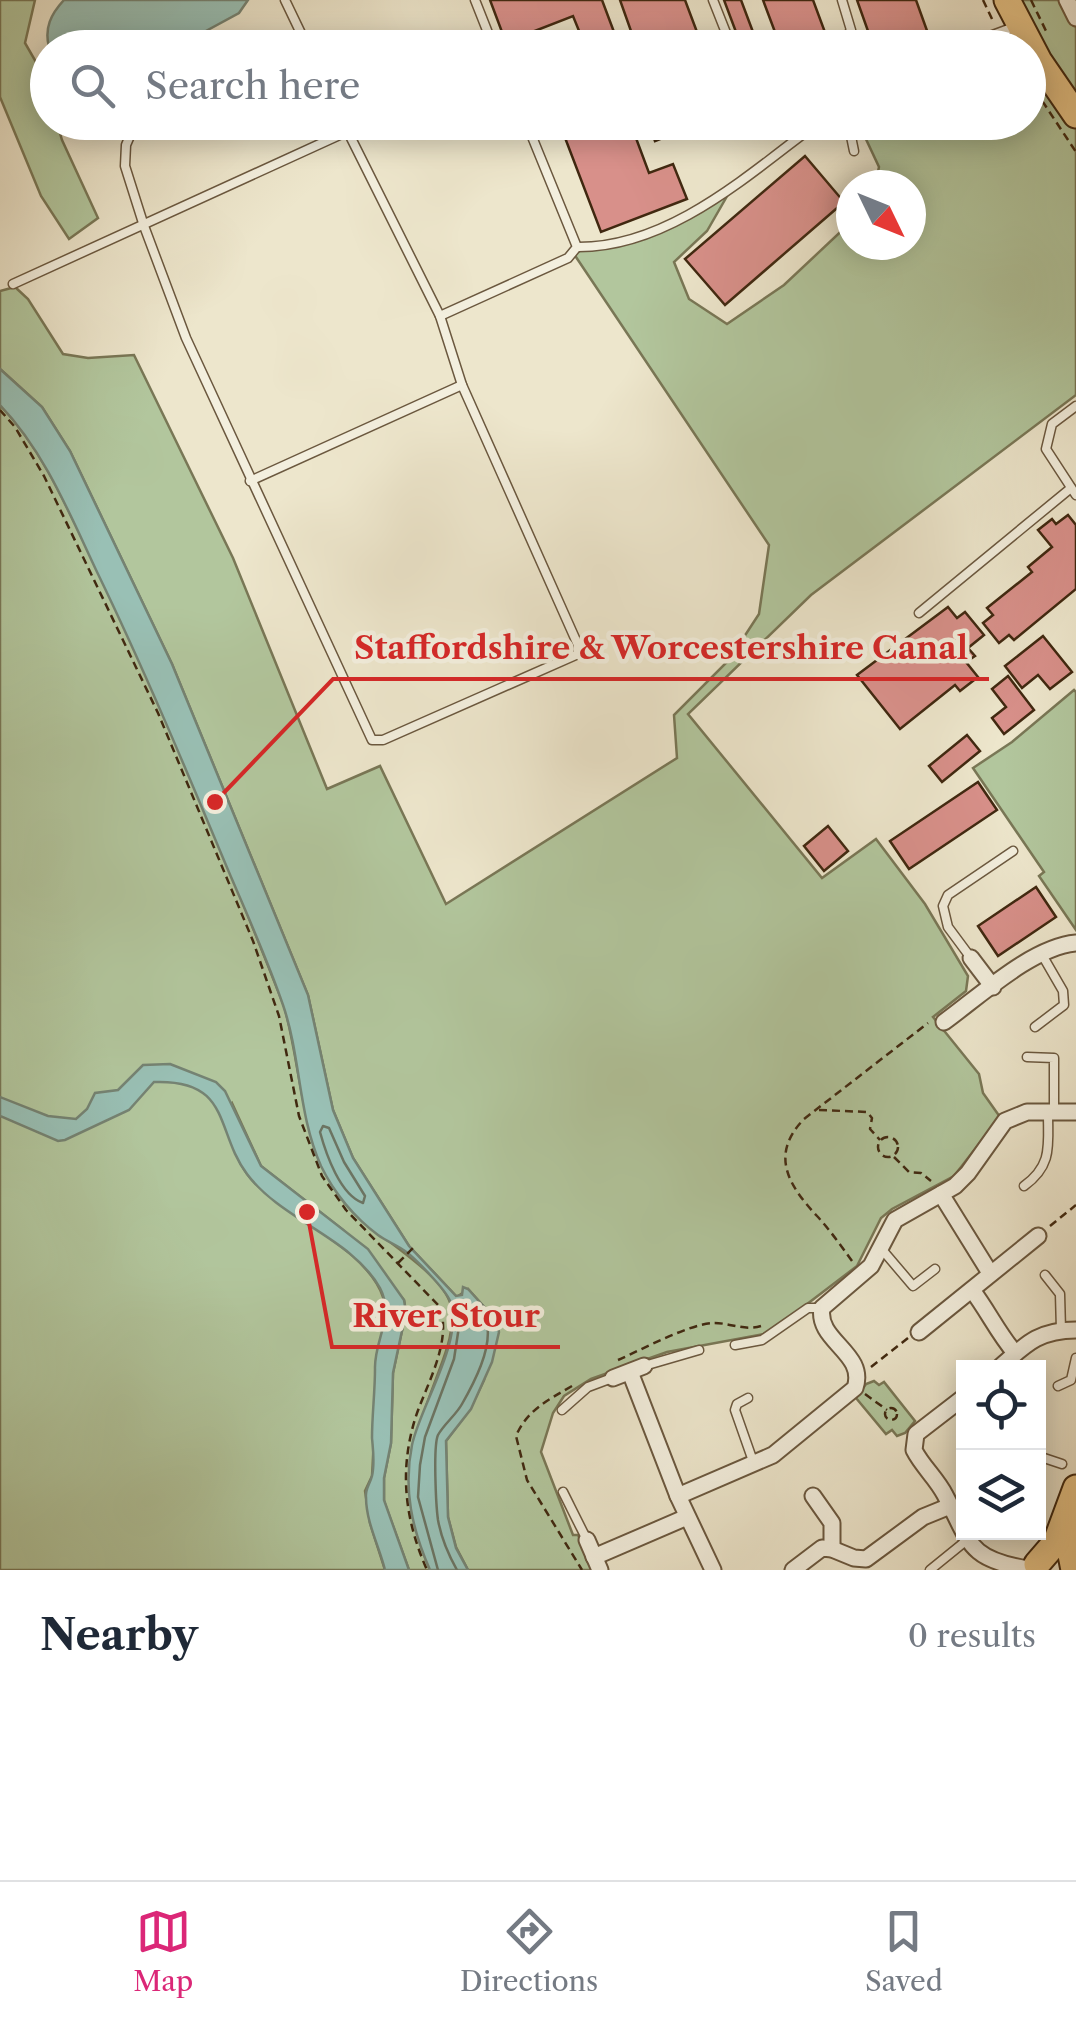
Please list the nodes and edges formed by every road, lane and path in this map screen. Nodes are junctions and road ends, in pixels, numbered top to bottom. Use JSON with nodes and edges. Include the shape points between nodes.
{"nodes":[{"id":1,"x":286,"y":0,"type":"edge"},
{"id":2,"x":475,"y":0,"type":"edge"},
{"id":3,"x":713,"y":0,"type":"edge"},
{"id":4,"x":842,"y":0,"type":"edge"},
{"id":5,"x":1007,"y":0,"type":"edge"},
{"id":6,"x":1031,"y":0,"type":"edge"},
{"id":7,"x":1068,"y":0,"type":"edge"},
{"id":8,"x":1076,"y":18,"type":"edge"},
{"id":9,"x":1019,"y":25,"type":"junction"},
{"id":10,"x":300,"y":30,"type":"edge"},
{"id":11,"x":487,"y":30,"type":"edge"},
{"id":12,"x":725,"y":30,"type":"edge"},
{"id":13,"x":851,"y":30,"type":"edge"},
{"id":14,"x":1006,"y":30,"type":"edge"},
{"id":15,"x":1022,"y":30,"type":"edge"},
{"id":16,"x":1046,"y":30,"type":"edge"},
{"id":17,"x":1046,"y":31,"type":"edge"},
{"id":18,"x":1054,"y":47,"type":"dead end"},
{"id":19,"x":1046,"y":68,"type":"edge"},
{"id":20,"x":1046,"y":107,"type":"edge"},
{"id":21,"x":1076,"y":115,"type":"edge"},
{"id":22,"x":128,"y":140,"type":"edge"},
{"id":23,"x":319,"y":140,"type":"edge"},
{"id":24,"x":352,"y":140,"type":"edge"},
{"id":25,"x":533,"y":140,"type":"edge"},
{"id":26,"x":796,"y":140,"type":"edge"},
{"id":27,"x":852,"y":140,"type":"edge"},
{"id":28,"x":854,"y":151,"type":"dead end"},
{"id":29,"x":1076,"y":152,"type":"edge"},
{"id":30,"x":144,"y":226,"type":"junction"},
{"id":31,"x":577,"y":247,"type":"junction"},
{"id":32,"x":12,"y":284,"type":"dead end"},
{"id":33,"x":440,"y":316,"type":"junction"},
{"id":34,"x":462,"y":384,"type":"junction"},
{"id":35,"x":1076,"y":406,"type":"edge"},
{"id":36,"x":0,"y":410,"type":"edge"},
{"id":37,"x":250,"y":480,"type":"junction"},
{"id":38,"x":1074,"y":492,"type":"edge"},
{"id":39,"x":919,"y":613,"type":"dead end"},
{"id":40,"x":1013,"y":851,"type":"dead end"},
{"id":41,"x":1076,"y":942,"type":"edge"},
{"id":42,"x":1042,"y":953,"type":"junction"},
{"id":43,"x":971,"y":958,"type":"joint"},
{"id":44,"x":993,"y":988,"type":"junction"},
{"id":45,"x":944,"y":1022,"type":"joint"},
{"id":46,"x":1035,"y":1026,"type":"dead end"},
{"id":47,"x":1026,"y":1058,"type":"dead end"},
{"id":48,"x":1055,"y":1080,"type":"junction"},
{"id":49,"x":1066,"y":1080,"type":"dead end"},
{"id":50,"x":818,"y":1109,"type":"junction"},
{"id":51,"x":1076,"y":1112,"type":"edge"},
{"id":52,"x":1051,"y":1113,"type":"junction"},
{"id":53,"x":880,"y":1140,"type":"junction"},
{"id":54,"x":893,"y":1156,"type":"junction"},
{"id":55,"x":1024,"y":1186,"type":"dead end"},
{"id":56,"x":942,"y":1194,"type":"junction"},
{"id":57,"x":1076,"y":1205,"type":"edge"},
{"id":58,"x":1038,"y":1236,"type":"joint"},
{"id":59,"x":413,"y":1248,"type":"dead end"},
{"id":60,"x":878,"y":1250,"type":"junction"},
{"id":61,"x":398,"y":1264,"type":"junction"},
{"id":62,"x":935,"y":1269,"type":"dead end"},
{"id":63,"x":990,"y":1273,"type":"junction"},
{"id":64,"x":863,"y":1274,"type":"junction"},
{"id":65,"x":1045,"y":1275,"type":"dead end"},
{"id":66,"x":972,"y":1290,"type":"junction"},
{"id":67,"x":822,"y":1308,"type":"junction"},
{"id":68,"x":1068,"y":1330,"type":"edge"},
{"id":69,"x":919,"y":1332,"type":"joint"},
{"id":70,"x":735,"y":1344,"type":"dead end"},
{"id":71,"x":699,"y":1350,"type":"dead end"},
{"id":72,"x":1016,"y":1353,"type":"junction"},
{"id":73,"x":1076,"y":1358,"type":"edge"},
{"id":74,"x":1008,"y":1360,"type":"edge"},
{"id":75,"x":637,"y":1369,"type":"junction"},
{"id":76,"x":612,"y":1378,"type":"joint"},
{"id":77,"x":857,"y":1382,"type":"junction"},
{"id":78,"x":1058,"y":1386,"type":"dead end"},
{"id":79,"x":748,"y":1398,"type":"dead end"},
{"id":80,"x":956,"y":1403,"type":"edge"},
{"id":81,"x":562,"y":1410,"type":"dead end"},
{"id":82,"x":886,"y":1410,"type":"dead end"},
{"id":83,"x":1046,"y":1459,"type":"edge"},
{"id":84,"x":754,"y":1464,"type":"junction"},
{"id":85,"x":1062,"y":1464,"type":"dead end"},
{"id":86,"x":1076,"y":1488,"type":"edge"},
{"id":87,"x":563,"y":1492,"type":"dead end"},
{"id":88,"x":678,"y":1496,"type":"junction"},
{"id":89,"x":813,"y":1496,"type":"dead end"},
{"id":90,"x":950,"y":1506,"type":"junction"},
{"id":91,"x":687,"y":1517,"type":"junction"},
{"id":92,"x":956,"y":1518,"type":"edge"},
{"id":93,"x":1065,"y":1524,"type":"junction"},
{"id":94,"x":586,"y":1540,"type":"joint"},
{"id":95,"x":967,"y":1540,"type":"joint"},
{"id":96,"x":832,"y":1548,"type":"junction"},
{"id":97,"x":597,"y":1563,"type":"edge"},
{"id":98,"x":996,"y":1566,"type":"edge"},
{"id":99,"x":1030,"y":1568,"type":"edge"},
{"id":100,"x":427,"y":1570,"type":"edge"},
{"id":101,"x":712,"y":1570,"type":"edge"},
{"id":102,"x":793,"y":1570,"type":"edge"},
{"id":103,"x":930,"y":1570,"type":"edge"},
{"id":104,"x":1071,"y":1570,"type":"edge"}],
"edges":[{"from":1,"to":10,"type":"lane"},
{"from":2,"to":11,"type":"lane"},
{"from":3,"to":12,"type":"lane"},
{"from":4,"to":13,"type":"lane"},
{"from":5,"to":9,"type":"main road"},
{"from":6,"to":16,"type":"path"},
{"from":7,"to":8,"type":"street"},
{"from":9,"to":14,"type":"lane"},
{"from":9,"to":15,"type":"main road"},
{"from":17,"to":18,"type":"path"},
{"from":19,"to":21,"type":"main road"},
{"from":20,"to":29,"type":"path"},
{"from":22,"to":30,"type":"lane","via":[[125,166]]},
{"from":23,"to":30,"type":"lane"},
{"from":24,"to":33,"type":"lane"},
{"from":25,"to":31,"type":"lane"},
{"from":26,"to":31,"type":"lane","via":[[730,191],[686,215],[604,248]]},
{"from":27,"to":28,"type":"lane"},
{"from":30,"to":32,"type":"lane"},
{"from":30,"to":37,"type":"lane"},
{"from":31,"to":33,"type":"lane","via":[[568,258]]},
{"from":33,"to":34,"type":"lane"},
{"from":34,"to":37,"type":"lane"},
{"from":34,"to":37,"type":"lane","via":[[578,654],[372,740]]},
{"from":35,"to":38,"type":"lane","via":[[1052,424],[1046,449]]},
{"from":36,"to":61,"type":"path","via":[[44,476],[158,712],[253,941],[279,1016],[312,1155],[332,1195]]},
{"from":38,"to":39,"type":"lane"},
{"from":40,"to":43,"type":"lane","via":[[948,895],[942,906]]},
{"from":41,"to":42,"type":"street"},
{"from":42,"to":44,"type":"street"},
{"from":42,"to":46,"type":"lane","via":[[1064,1004]]},
{"from":43,"to":44,"type":"street"},
{"from":44,"to":45,"type":"street"},
{"from":45,"to":50,"type":"path","via":[[922,1025]]},
{"from":47,"to":48,"type":"lane","via":[[1054,1058]]},
{"from":48,"to":49,"type":"lane"},
{"from":48,"to":52,"type":"lane"},
{"from":50,"to":53,"type":"path","via":[[867,1112]]},
{"from":50,"to":64,"type":"path","via":[[794,1130],[786,1174]]},
{"from":51,"to":52,"type":"street"},
{"from":52,"to":55,"type":"lane","via":[[1041,1173]]},
{"from":52,"to":56,"type":"street","via":[[1005,1121],[968,1172]]},
{"from":53,"to":54,"type":"path","via":[[879,1152]]},
{"from":53,"to":54,"type":"path","via":[[896,1140]]},
{"from":54,"to":56,"type":"path"},
{"from":56,"to":60,"type":"street","via":[[903,1214]]},
{"from":56,"to":63,"type":"street"},
{"from":57,"to":58,"type":"path"},
{"from":58,"to":63,"type":"street"},
{"from":59,"to":61,"type":"path"},
{"from":60,"to":62,"type":"lane","via":[[913,1286]]},
{"from":60,"to":64,"type":"street"},
{"from":61,"to":100,"type":"path","via":[[443,1316],[404,1484]]},
{"from":63,"to":66,"type":"street"},
{"from":64,"to":67,"type":"street"},
{"from":65,"to":68,"type":"lane","via":[[1060,1294]]},
{"from":66,"to":69,"type":"street"},
{"from":66,"to":72,"type":"street"},
{"from":67,"to":70,"type":"lane","via":[[808,1308],[762,1340]]},
{"from":67,"to":77,"type":"street","via":[[823,1324],[854,1364]]},
{"from":68,"to":72,"type":"street","via":[[1041,1334]]},
{"from":69,"to":77,"type":"path"},
{"from":71,"to":75,"type":"lane"},
{"from":72,"to":74,"type":"street"},
{"from":73,"to":78,"type":"lane","via":[[1071,1380]]},
{"from":75,"to":76,"type":"street"},
{"from":75,"to":88,"type":"street"},
{"from":76,"to":81,"type":"lane","via":[[588,1387]]},
{"from":77,"to":82,"type":"path"},
{"from":77,"to":84,"type":"street"},
{"from":79,"to":84,"type":"lane","via":[[736,1410]]},
{"from":80,"to":90,"type":"street","via":[[913,1443]]},
{"from":83,"to":85,"type":"lane"},
{"from":84,"to":88,"type":"street"},
{"from":86,"to":93,"type":"main road"},
{"from":87,"to":94,"type":"lane"},
{"from":88,"to":91,"type":"street"},
{"from":89,"to":96,"type":"street","via":[[832,1523]]},
{"from":90,"to":92,"type":"street"},
{"from":90,"to":96,"type":"street","via":[[923,1517],[866,1559]]},
{"from":91,"to":97,"type":"street"},
{"from":91,"to":101,"type":"street"},
{"from":93,"to":99,"type":"main road"},
{"from":93,"to":104,"type":"main road"},
{"from":94,"to":97,"type":"street"},
{"from":95,"to":98,"type":"street"},
{"from":95,"to":103,"type":"lane"},
{"from":96,"to":102,"type":"street"},
{"from":98,"to":99,"type":"street"},
{"from":99,"to":104,"type":"main road","via":[[1055,1564]]}]}
